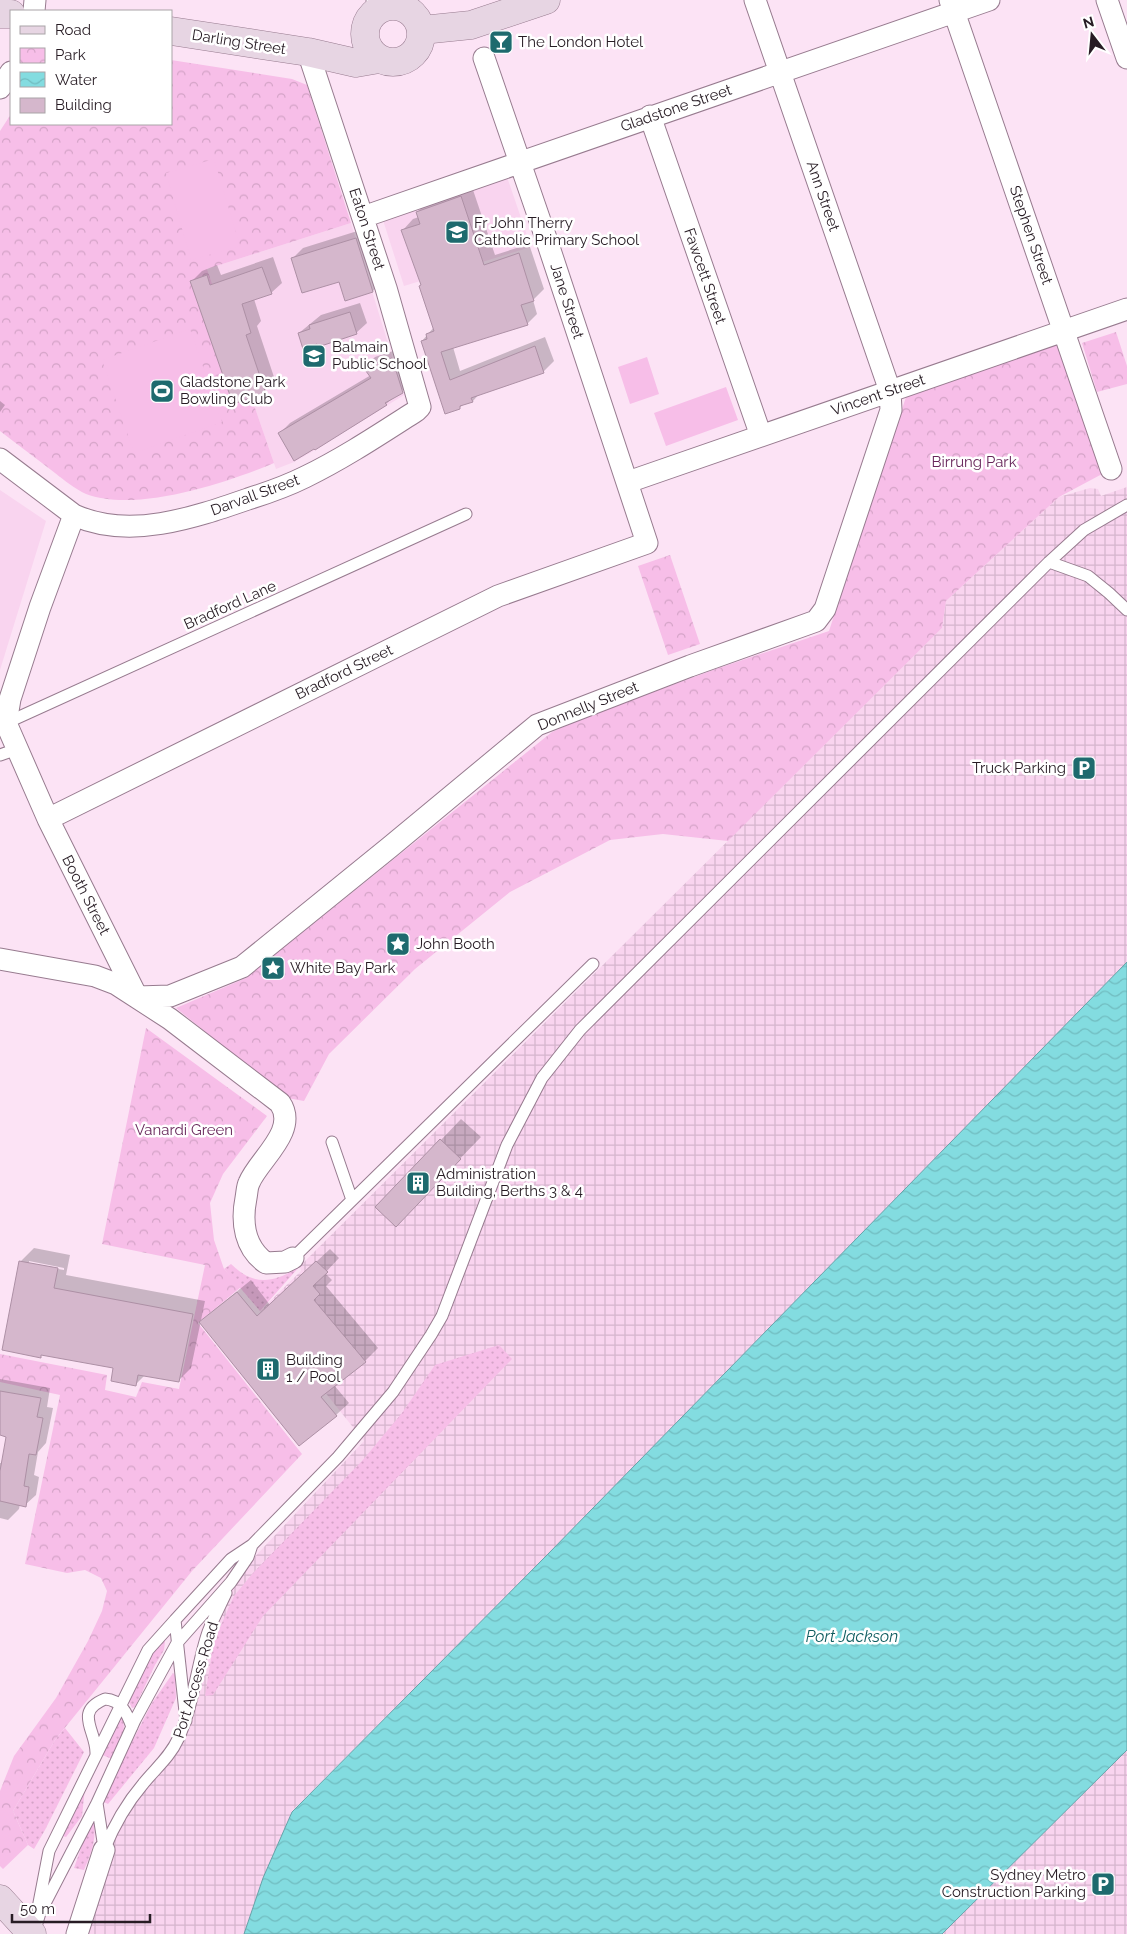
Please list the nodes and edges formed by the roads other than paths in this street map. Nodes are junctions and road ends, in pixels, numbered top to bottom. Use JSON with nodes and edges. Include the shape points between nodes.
{"nodes":[{"id":1,"x":546,"y":0,"type":"edge"},
{"id":2,"x":755,"y":0,"type":"edge"},
{"id":3,"x":989,"y":0,"type":"edge"},
{"id":4,"x":1107,"y":0,"type":"edge"},
{"id":5,"x":380,"y":4,"type":"edge"},
{"id":6,"x":952,"y":6,"type":"edge"},
{"id":7,"x":422,"y":30,"type":"junction"},
{"id":8,"x":172,"y":31,"type":"edge"},
{"id":9,"x":365,"y":36,"type":"junction"},
{"id":10,"x":308,"y":52,"type":"junction"},
{"id":11,"x":484,"y":58,"type":"dead end"},
{"id":12,"x":1127,"y":58,"type":"edge"},
{"id":13,"x":379,"y":59,"type":"junction"},
{"id":14,"x":780,"y":72,"type":"junction"},
{"id":15,"x":10,"y":73,"type":"edge"},
{"id":16,"x":0,"y":88,"type":"edge"},
{"id":17,"x":650,"y":116,"type":"junction"},
{"id":18,"x":520,"y":163,"type":"junction"},
{"id":19,"x":363,"y":217,"type":"junction"},
{"id":20,"x":1127,"y":309,"type":"edge"},
{"id":21,"x":1064,"y":331,"type":"junction"},
{"id":22,"x":890,"y":391,"type":"junction"},
{"id":23,"x":420,"y":407,"type":"joint"},
{"id":24,"x":761,"y":436,"type":"junction"},
{"id":25,"x":0,"y":459,"type":"edge"},
{"id":26,"x":1111,"y":469,"type":"dead end"},
{"id":27,"x":628,"y":482,"type":"junction"},
{"id":28,"x":1127,"y":505,"type":"edge"},
{"id":29,"x":74,"y":514,"type":"junction"},
{"id":30,"x":466,"y":514,"type":"dead end"},
{"id":31,"x":648,"y":543,"type":"joint"},
{"id":32,"x":1049,"y":562,"type":"junction"},
{"id":33,"x":1127,"y":610,"type":"edge"},
{"id":34,"x":6,"y":723,"type":"junction"},
{"id":35,"x":9,"y":752,"type":"edge"},
{"id":36,"x":48,"y":819,"type":"junction"},
{"id":37,"x":0,"y":959,"type":"edge"},
{"id":38,"x":593,"y":964,"type":"dead end"},
{"id":39,"x":137,"y":997,"type":"junction"},
{"id":40,"x":332,"y":1142,"type":"dead end"},
{"id":41,"x":352,"y":1200,"type":"junction"},
{"id":42,"x":293,"y":1258,"type":"joint"},
{"id":43,"x":252,"y":1545,"type":"junction"},
{"id":44,"x":231,"y":1582,"type":"junction"},
{"id":45,"x":175,"y":1620,"type":"junction"},
{"id":46,"x":177,"y":1644,"type":"junction"},
{"id":47,"x":121,"y":1705,"type":"junction"},
{"id":48,"x":186,"y":1721,"type":"junction"},
{"id":49,"x":132,"y":1728,"type":"junction"},
{"id":50,"x":96,"y":1754,"type":"junction"},
{"id":51,"x":97,"y":1804,"type":"junction"},
{"id":52,"x":104,"y":1850,"type":"junction"},
{"id":53,"x":0,"y":1899,"type":"edge"},
{"id":54,"x":33,"y":1934,"type":"edge"},
{"id":55,"x":77,"y":1934,"type":"edge"}],
"edges":[{"from":1,"to":7,"type":"street","via":[[471,25]]},
{"from":2,"to":14,"type":"street","name":"Ann Street"},
{"from":3,"to":6,"type":"street","name":"Gladstone Street"},
{"from":4,"to":12,"type":"street"},
{"from":5,"to":7,"type":"street","via":[[405,8],[419,21]]},
{"from":5,"to":9,"type":"street","via":[[366,26]]},
{"from":6,"to":14,"type":"street","name":"Gladstone Street"},
{"from":6,"to":21,"type":"street","name":"Stephen Street"},
{"from":7,"to":13,"type":"street","via":[[422,39],[413,55],[397,62]]},
{"from":8,"to":10,"type":"street","name":"Darling Street"},
{"from":9,"to":10,"type":"street","name":"Darling Street","via":[[341,47]]},
{"from":9,"to":13,"type":"street","via":[[367,45]]},
{"from":10,"to":13,"type":"street","name":"Darling Street","via":[[356,63]]},
{"from":10,"to":19,"type":"street","name":"Eaton Street"},
{"from":11,"to":18,"type":"street","name":"Jane Street"},
{"from":14,"to":17,"type":"street","name":"Gladstone Street"},
{"from":14,"to":22,"type":"street","name":"Ann Street"},
{"from":15,"to":16,"type":"street"},
{"from":17,"to":18,"type":"street","name":"Gladstone Street"},
{"from":17,"to":24,"type":"street","name":"Fawcett Street"},
{"from":18,"to":19,"type":"street","name":"Gladstone Street"},
{"from":18,"to":27,"type":"street","name":"Jane Street"},
{"from":19,"to":23,"type":"street","name":"Eaton Street"},
{"from":20,"to":21,"type":"street","name":"Vincent Street"},
{"from":21,"to":22,"type":"street","name":"Vincent Street"},
{"from":21,"to":26,"type":"street","name":"Stephen Street"},
{"from":22,"to":24,"type":"street","name":"Vincent Street"},
{"from":22,"to":39,"type":"street","name":"Donnelly Street","via":[[891,410],[825,609],[816,621],[537,725],[242,967],[170,996]]},
{"from":23,"to":29,"type":"street","name":"Darvall Street","via":[[378,436],[303,478],[222,508],[149,525],[104,525]]},
{"from":24,"to":27,"type":"street","name":"Vincent Street"},
{"from":25,"to":29,"type":"street"},
{"from":27,"to":31,"type":"street","name":"Jane Street"},
{"from":28,"to":32,"type":"lane","via":[[1084,530]]},
{"from":29,"to":34,"type":"street","via":[[10,699]]},
{"from":30,"to":34,"type":"lane","name":"Bradford Lane"},
{"from":31,"to":36,"type":"street","name":"Bradford Street","via":[[498,596]]},
{"from":32,"to":33,"type":"lane","via":[[1088,576]]},
{"from":32,"to":43,"type":"lane","via":[[580,1030],[542,1078],[507,1145],[442,1316],[431,1335],[393,1392],[362,1430]]},
{"from":34,"to":35,"type":"street","name":"Booth Street"},
{"from":35,"to":36,"type":"street","name":"Booth Street"},
{"from":36,"to":39,"type":"street","name":"Booth Street"},
{"from":37,"to":39,"type":"street","via":[[95,976]]},
{"from":38,"to":41,"type":"lane"},
{"from":39,"to":42,"type":"street","name":"Booth Street","via":[[274,1097],[284,1108],[282,1132],[249,1183],[243,1212],[250,1247],[256,1256],[271,1264]]},
{"from":40,"to":41,"type":"lane"},
{"from":41,"to":42,"type":"lane"},
{"from":43,"to":44,"type":"lane"},
{"from":43,"to":45,"type":"lane","via":[[231,1559]]},
{"from":44,"to":46,"type":"lane"},
{"from":44,"to":48,"type":"lane","name":"Port Access Road","via":[[208,1631]]},
{"from":45,"to":46,"type":"lane"},
{"from":45,"to":47,"type":"lane","via":[[148,1650]]},
{"from":46,"to":48,"type":"lane"},
{"from":46,"to":49,"type":"lane"},
{"from":47,"to":49,"type":"lane"},
{"from":47,"to":50,"type":"lane"},
{"from":47,"to":50,"type":"lane","via":[[105,1698],[89,1709],[88,1725],[96,1744]]},
{"from":48,"to":52,"type":"lane","name":"Port Access Road","via":[[171,1753],[122,1811]]},
{"from":49,"to":51,"type":"lane"},
{"from":50,"to":54,"type":"lane","via":[[49,1851]]},
{"from":51,"to":52,"type":"lane"},
{"from":51,"to":54,"type":"lane","via":[[40,1913]]},
{"from":52,"to":55,"type":"street","name":"Port Access Road"},
{"from":53,"to":54,"type":"street"}]}
